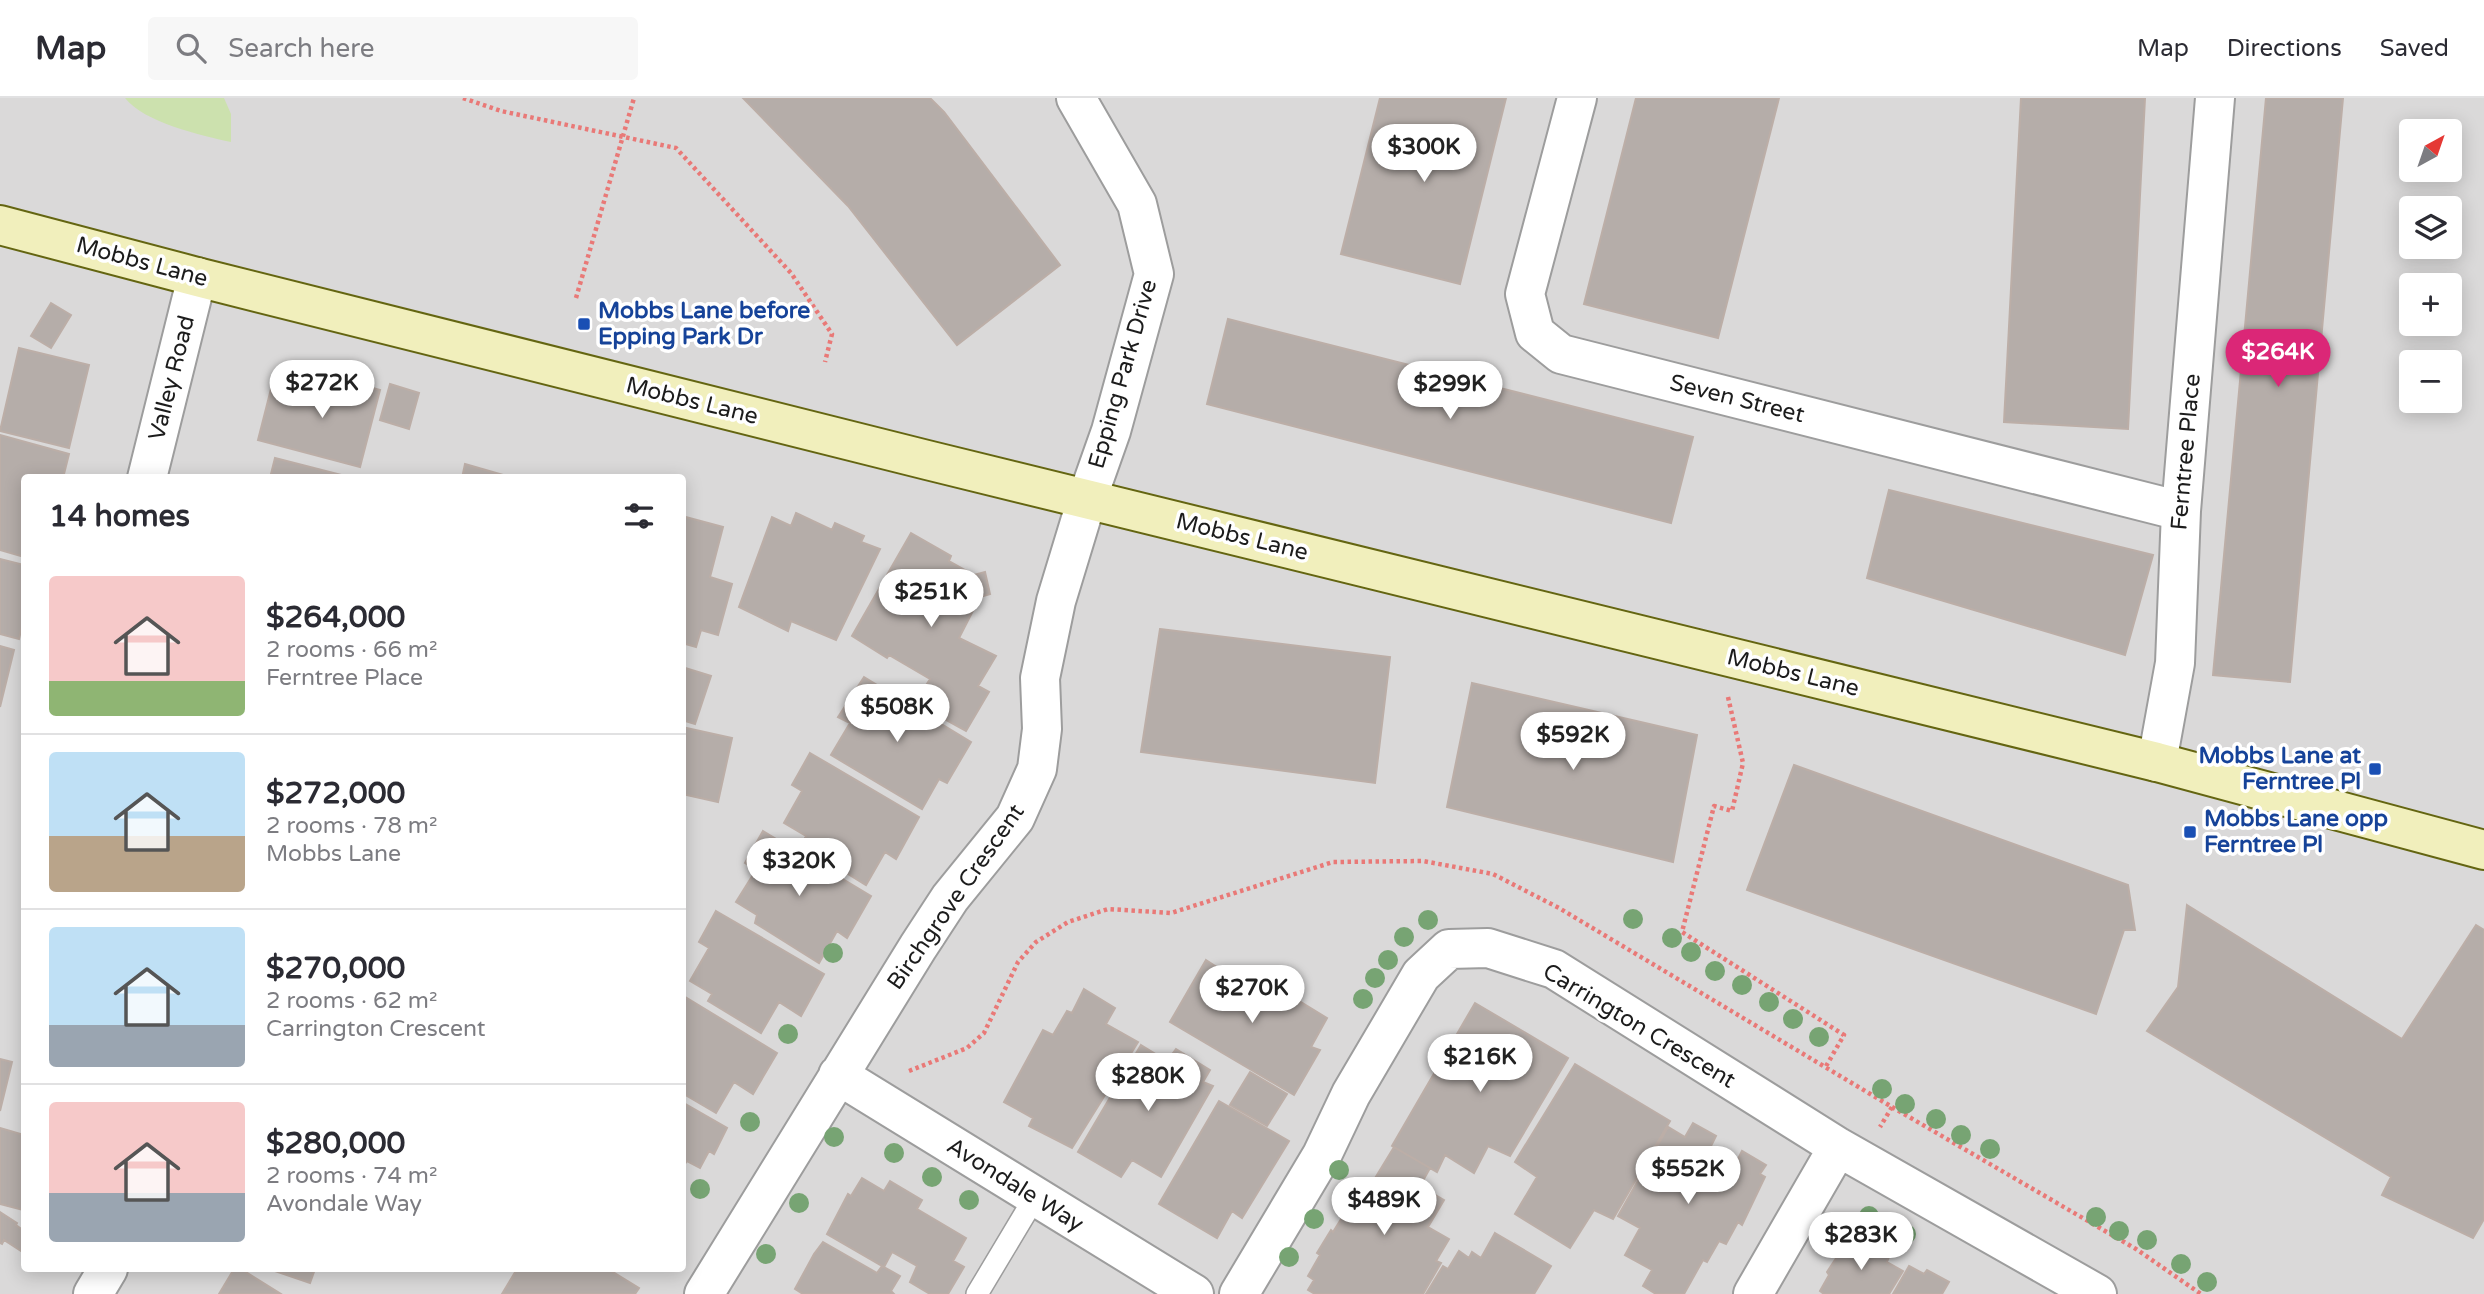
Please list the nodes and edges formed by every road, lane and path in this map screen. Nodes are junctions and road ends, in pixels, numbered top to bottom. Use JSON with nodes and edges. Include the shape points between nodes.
{"nodes":[{"id":1,"x":463,"y":98,"type":"edge"},
{"id":2,"x":634,"y":98,"type":"edge"},
{"id":3,"x":1076,"y":98,"type":"edge"},
{"id":4,"x":1577,"y":98,"type":"edge"},
{"id":5,"x":2215,"y":98,"type":"edge"},
{"id":6,"x":622,"y":136,"type":"junction"},
{"id":7,"x":0,"y":225,"type":"edge"},
{"id":8,"x":197,"y":277,"type":"junction"},
{"id":9,"x":576,"y":298,"type":"dead end"},
{"id":10,"x":825,"y":362,"type":"dead end"},
{"id":11,"x":148,"y":474,"type":"edge"},
{"id":12,"x":1087,"y":499,"type":"junction"},
{"id":13,"x":2181,"y":511,"type":"junction"},
{"id":14,"x":1727,"y":696,"type":"dead end"},
{"id":15,"x":2157,"y":762,"type":"junction"},
{"id":16,"x":2484,"y":850,"type":"edge"},
{"id":17,"x":1825,"y":1068,"type":"dead end"},
{"id":18,"x":838,"y":1074,"type":"junction"},
{"id":19,"x":1892,"y":1107,"type":"dead end"},
{"id":20,"x":1838,"y":1147,"type":"junction"},
{"id":21,"x":1035,"y":1197,"type":"junction"},
{"id":22,"x":106,"y":1272,"type":"edge"},
{"id":23,"x":93,"y":1294,"type":"edge"},
{"id":24,"x":704,"y":1294,"type":"edge"},
{"id":25,"x":977,"y":1294,"type":"edge"},
{"id":26,"x":1194,"y":1294,"type":"edge"},
{"id":27,"x":1239,"y":1294,"type":"edge"},
{"id":28,"x":1753,"y":1294,"type":"edge"},
{"id":29,"x":2097,"y":1294,"type":"edge"},
{"id":30,"x":2201,"y":1294,"type":"edge"}],
"edges":[{"from":1,"to":6,"type":"path","via":[[501,111]]},
{"from":2,"to":6,"type":"path"},
{"from":3,"to":12,"type":"street","name":"Epping Park Drive","via":[[1137,204],[1154,274],[1111,431]]},
{"from":4,"to":13,"type":"street","name":"Seven Street","via":[[1525,294],[1535,333],[1561,354]]},
{"from":5,"to":13,"type":"street","name":"Ferntree Place"},
{"from":6,"to":9,"type":"path"},
{"from":6,"to":10,"type":"path","via":[[676,148],[791,273],[832,334]]},
{"from":7,"to":8,"type":"street","name":"Mobbs Lane"},
{"from":8,"to":11,"type":"street","name":"Valley Road"},
{"from":8,"to":12,"type":"street","name":"Mobbs Lane"},
{"from":12,"to":15,"type":"street","name":"Mobbs Lane"},
{"from":12,"to":18,"type":"street","name":"Birchgrove Crescent","via":[[1056,601],[1040,678],[1042,729],[1037,769],[1015,818],[950,898]]},
{"from":13,"to":15,"type":"street","name":"Ferntree Place","via":[[2175,663]]},
{"from":14,"to":17,"type":"path","via":[[1743,763],[1732,811],[1714,807],[1682,932],[1843,1035]]},
{"from":15,"to":16,"type":"street","name":"Mobbs Lane"},
{"from":18,"to":21,"type":"street","name":"Avondale Way"},
{"from":18,"to":24,"type":"street","name":"Birchgrove Crescent"},
{"from":19,"to":30,"type":"path","via":[[2136,1249]]},
{"from":20,"to":27,"type":"street","name":"Carrington Crescent","via":[[1554,969],[1488,948],[1449,950],[1421,975]]},
{"from":20,"to":28,"type":"street"},
{"from":20,"to":29,"type":"street","name":"Carrington Crescent"},
{"from":21,"to":25,"type":"lane"},
{"from":21,"to":26,"type":"street","name":"Avondale Way"},
{"from":22,"to":23,"type":"street"}]}
